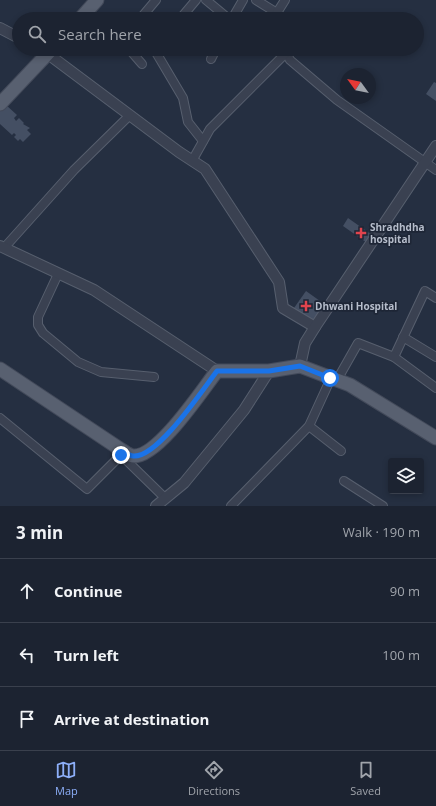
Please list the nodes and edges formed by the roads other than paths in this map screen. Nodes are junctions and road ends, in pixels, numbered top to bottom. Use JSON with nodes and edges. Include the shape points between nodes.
{"nodes":[{"id":1,"x":97,"y":0,"type":"edge"},
{"id":2,"x":156,"y":0,"type":"edge"},
{"id":3,"x":196,"y":0,"type":"edge"},
{"id":4,"x":206,"y":0,"type":"edge"},
{"id":5,"x":243,"y":0,"type":"edge"},
{"id":6,"x":256,"y":0,"type":"edge"},
{"id":7,"x":285,"y":0,"type":"edge"},
{"id":8,"x":86,"y":12,"type":"edge"},
{"id":9,"x":146,"y":12,"type":"edge"},
{"id":10,"x":186,"y":12,"type":"edge"},
{"id":11,"x":221,"y":12,"type":"edge"},
{"id":12,"x":236,"y":12,"type":"edge"},
{"id":13,"x":270,"y":12,"type":"edge"},
{"id":14,"x":278,"y":12,"type":"edge"},
{"id":15,"x":0,"y":28,"type":"edge"},
{"id":16,"x":12,"y":34,"type":"edge"},
{"id":17,"x":42,"y":56,"type":"edge"},
{"id":18,"x":52,"y":56,"type":"edge"},
{"id":19,"x":135,"y":56,"type":"edge"},
{"id":20,"x":158,"y":56,"type":"edge"},
{"id":21,"x":213,"y":56,"type":"edge"},
{"id":22,"x":280,"y":56,"type":"edge"},
{"id":23,"x":288,"y":56,"type":"edge"},
{"id":24,"x":211,"y":60,"type":"dead end"},
{"id":25,"x":142,"y":64,"type":"dead end"},
{"id":26,"x":0,"y":104,"type":"edge"},
{"id":27,"x":130,"y":116,"type":"junction"},
{"id":28,"x":203,"y":141,"type":"junction"},
{"id":29,"x":436,"y":146,"type":"edge"},
{"id":30,"x":192,"y":160,"type":"junction"},
{"id":31,"x":425,"y":163,"type":"junction"},
{"id":32,"x":436,"y":170,"type":"edge"},
{"id":33,"x":2,"y":247,"type":"edge"},
{"id":34,"x":58,"y":274,"type":"junction"},
{"id":35,"x":436,"y":298,"type":"edge"},
{"id":36,"x":315,"y":327,"type":"junction"},
{"id":37,"x":403,"y":337,"type":"junction"},
{"id":38,"x":394,"y":357,"type":"junction"},
{"id":39,"x":436,"y":357,"type":"edge"},
{"id":40,"x":300,"y":366,"type":"junction"},
{"id":41,"x":0,"y":369,"type":"edge"},
{"id":42,"x":217,"y":371,"type":"junction"},
{"id":43,"x":269,"y":371,"type":"junction"},
{"id":44,"x":154,"y":377,"type":"dead end"},
{"id":45,"x":334,"y":379,"type":"junction"},
{"id":46,"x":436,"y":388,"type":"edge"},
{"id":47,"x":0,"y":418,"type":"edge"},
{"id":48,"x":309,"y":426,"type":"junction"},
{"id":49,"x":436,"y":438,"type":"edge"},
{"id":50,"x":341,"y":451,"type":"dead end"},
{"id":51,"x":123,"y":454,"type":"junction"},
{"id":52,"x":344,"y":481,"type":"dead end"},
{"id":53,"x":165,"y":498,"type":"junction"},
{"id":54,"x":156,"y":506,"type":"edge"},
{"id":55,"x":231,"y":506,"type":"edge"},
{"id":56,"x":383,"y":506,"type":"edge"}],
"edges":[{"from":1,"to":8,"type":"main road"},
{"from":2,"to":9,"type":"street"},
{"from":3,"to":10,"type":"street"},
{"from":4,"to":11,"type":"street"},
{"from":5,"to":12,"type":"street"},
{"from":6,"to":13,"type":"street"},
{"from":7,"to":14,"type":"street"},
{"from":15,"to":16,"type":"street"},
{"from":17,"to":26,"type":"main road"},
{"from":18,"to":27,"type":"street"},
{"from":19,"to":25,"type":"street"},
{"from":20,"to":28,"type":"street","via":[[183,98],[188,122]]},
{"from":21,"to":24,"type":"street"},
{"from":22,"to":28,"type":"street","via":[[210,129]]},
{"from":23,"to":31,"type":"street","via":[[337,100]]},
{"from":27,"to":30,"type":"street"},
{"from":27,"to":33,"type":"street","via":[[74,170]]},
{"from":28,"to":30,"type":"street"},
{"from":29,"to":31,"type":"street"},
{"from":30,"to":36,"type":"street","via":[[205,169],[279,282],[283,308]]},
{"from":31,"to":32,"type":"street"},
{"from":31,"to":36,"type":"street"},
{"from":33,"to":34,"type":"street"},
{"from":34,"to":42,"type":"street","via":[[94,290]]},
{"from":34,"to":44,"type":"street","via":[[38,317],[38,325],[43,333],[78,362],[101,372]]},
{"from":35,"to":37,"type":"street","via":[[425,291]]},
{"from":36,"to":40,"type":"street","via":[[305,344]]},
{"from":37,"to":38,"type":"street"},
{"from":37,"to":39,"type":"street"},
{"from":38,"to":45,"type":"street","via":[[358,343]]},
{"from":38,"to":46,"type":"street"},
{"from":40,"to":43,"type":"main road"},
{"from":40,"to":45,"type":"main road"},
{"from":41,"to":51,"type":"main road"},
{"from":42,"to":43,"type":"main road"},
{"from":42,"to":51,"type":"main road","via":[[165,438],[154,448],[133,456]]},
{"from":43,"to":53,"type":"street","via":[[244,410],[184,483]]},
{"from":45,"to":48,"type":"street"},
{"from":45,"to":49,"type":"main road","via":[[350,385]]},
{"from":47,"to":51,"type":"street","via":[[87,489]]},
{"from":48,"to":50,"type":"street"},
{"from":48,"to":55,"type":"street"},
{"from":51,"to":53,"type":"street"},
{"from":52,"to":56,"type":"street"},
{"from":53,"to":54,"type":"street"}]}
